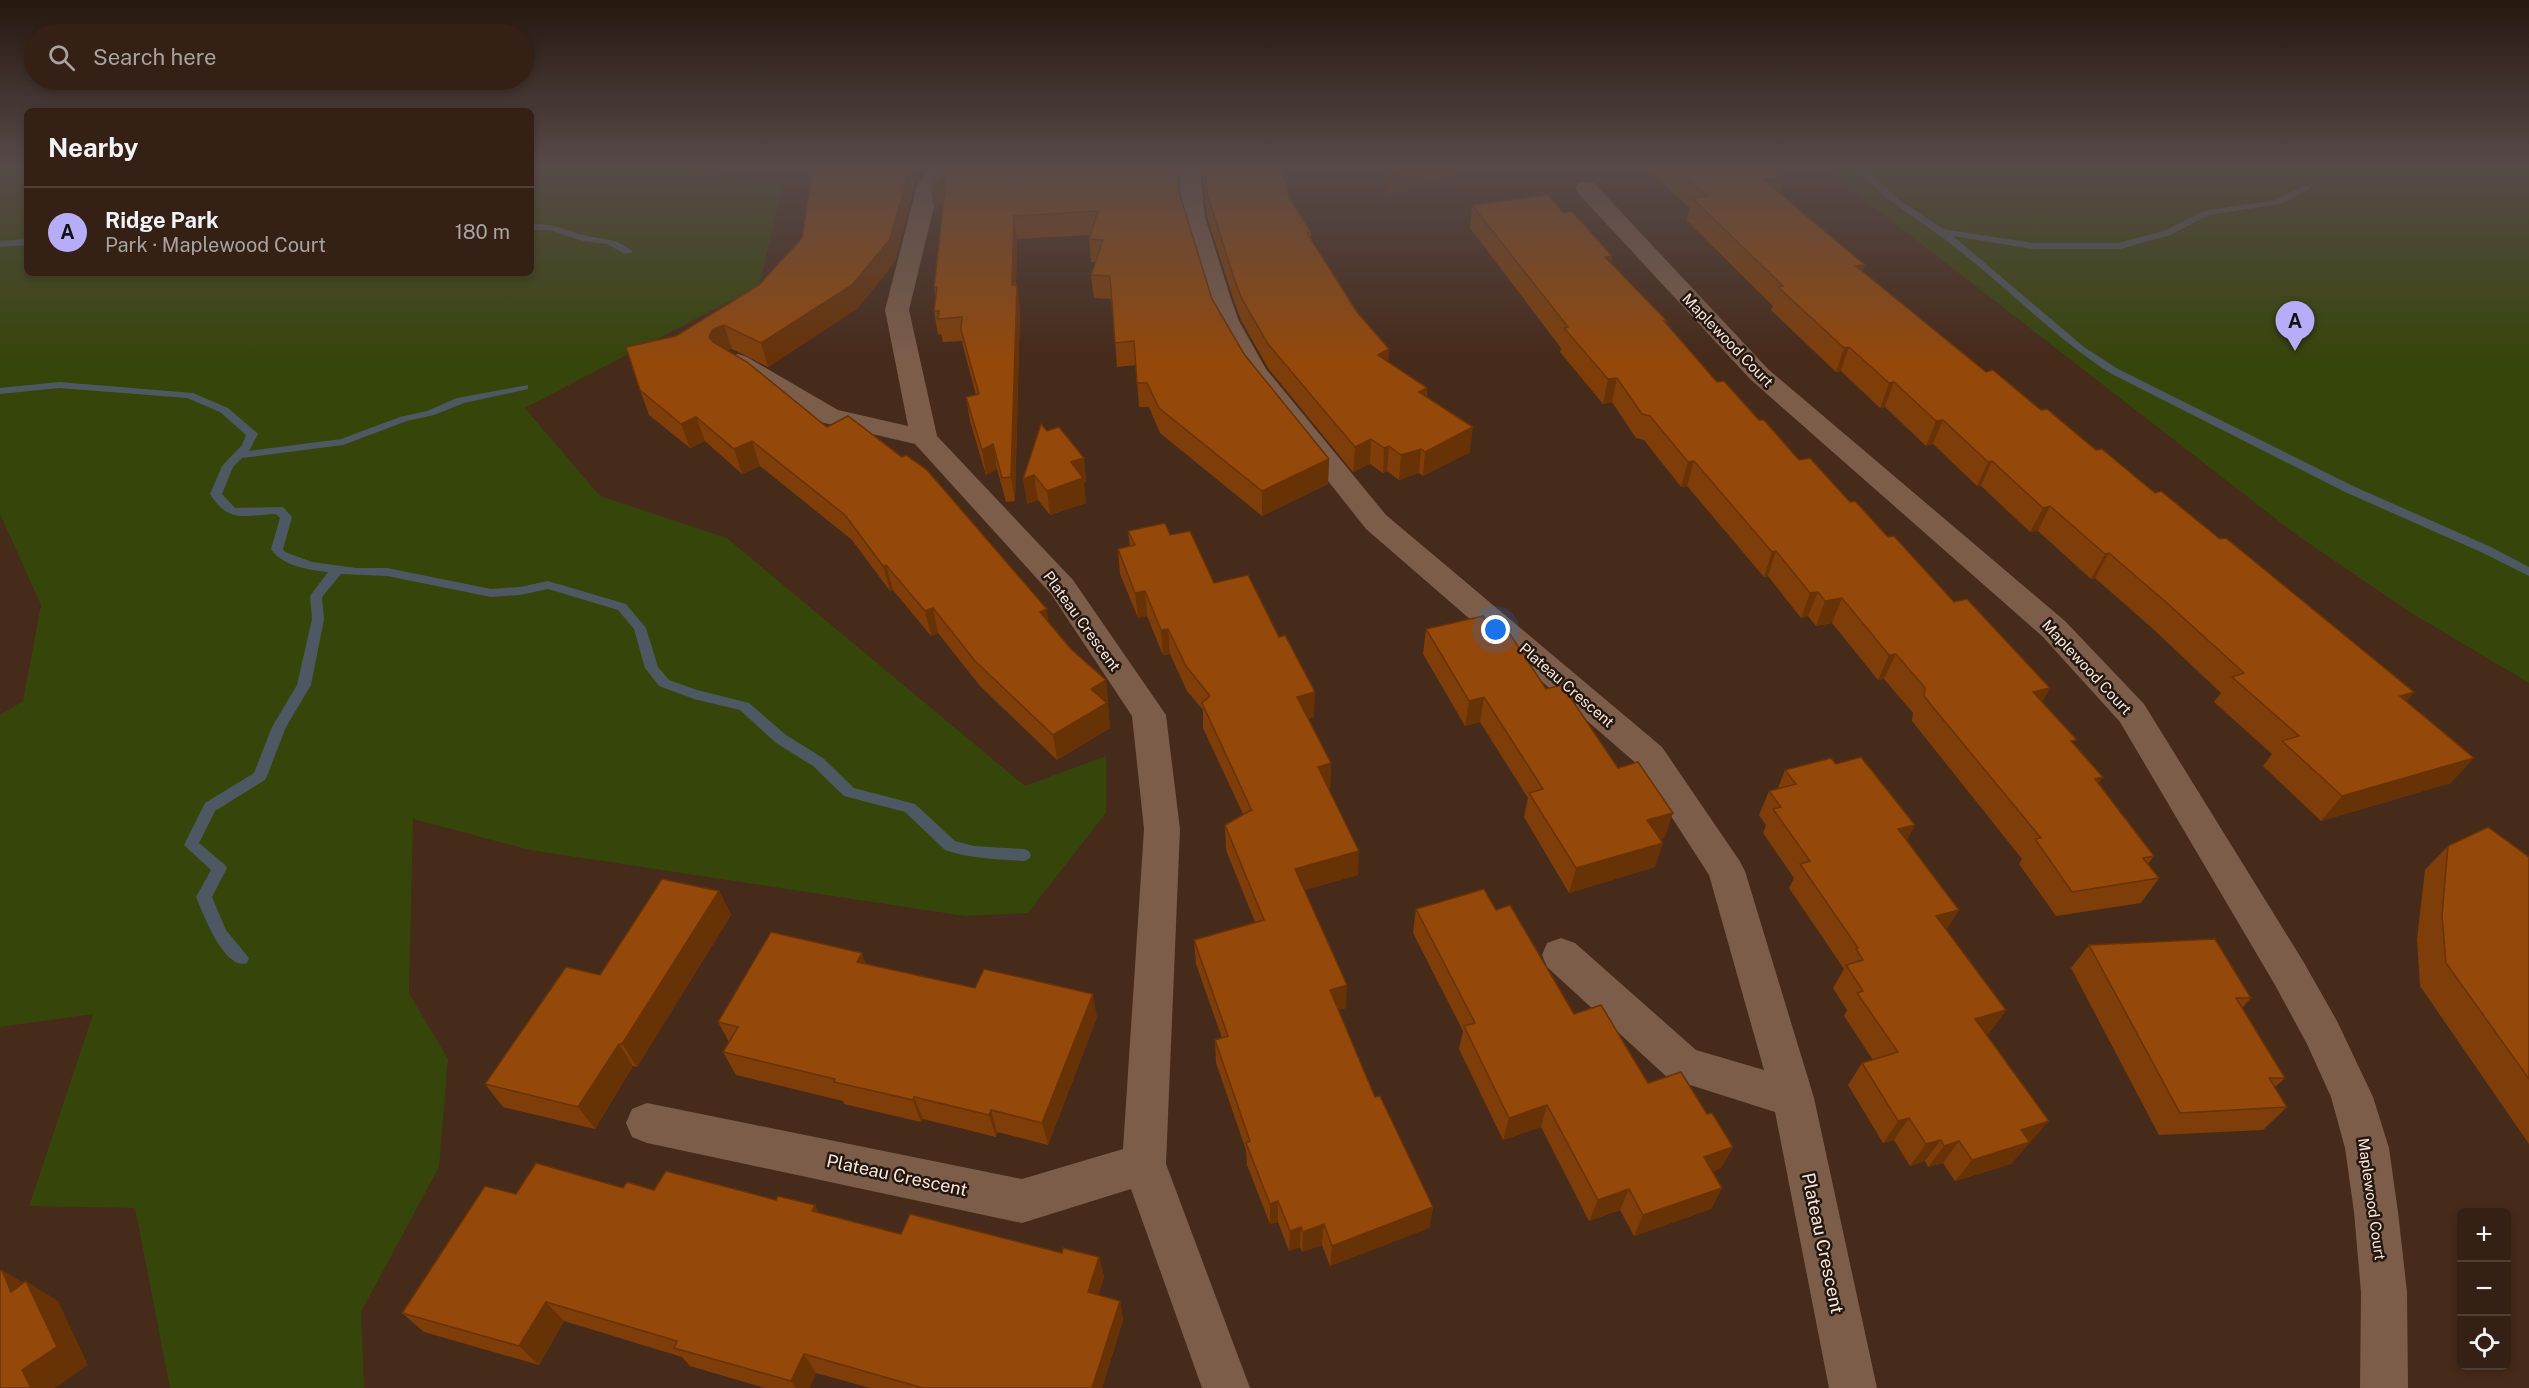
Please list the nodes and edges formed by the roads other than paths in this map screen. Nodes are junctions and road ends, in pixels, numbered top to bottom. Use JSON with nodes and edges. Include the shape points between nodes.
{"nodes":[{"id":1,"x":916,"y":232,"type":"edge"},
{"id":2,"x":1199,"y":232,"type":"edge"},
{"id":3,"x":1627,"y":232,"type":"edge"},
{"id":4,"x":731,"y":358,"type":"edge"},
{"id":5,"x":924,"y":438,"type":"junction"},
{"id":6,"x":1562,"y":955,"type":"dead end"},
{"id":7,"x":1793,"y":1098,"type":"junction"},
{"id":8,"x":647,"y":1123,"type":"dead end"},
{"id":9,"x":1144,"y":1164,"type":"junction"},
{"id":10,"x":1226,"y":1388,"type":"edge"},
{"id":11,"x":1853,"y":1388,"type":"edge"},
{"id":12,"x":2384,"y":1388,"type":"edge"}],
"edges":[{"from":1,"to":5,"type":"street","via":[[897,310]]},
{"from":2,"to":7,"type":"street","name":"Plateau Crescent","via":[[1227,321],[1255,372],[1376,522],[1650,756],[1726,871]]},
{"from":3,"to":12,"type":"street","name":"Maplewood Court","via":[[1759,374],[2054,629],[2132,713],[2289,973],[2352,1097],[2367,1148],[2376,1212],[2384,1292]]},
{"from":4,"to":5,"type":"street","via":[[828,416]]},
{"from":5,"to":9,"type":"street","name":"Plateau Crescent","via":[[1062,587],[1149,715],[1162,829]]},
{"from":6,"to":7,"type":"street","via":[[1683,1065]]},
{"from":7,"to":11,"type":"street","name":"Plateau Crescent"},
{"from":8,"to":9,"type":"street","name":"Plateau Crescent","via":[[1023,1202]]},
{"from":9,"to":10,"type":"street","name":"Plateau Crescent"}]}
